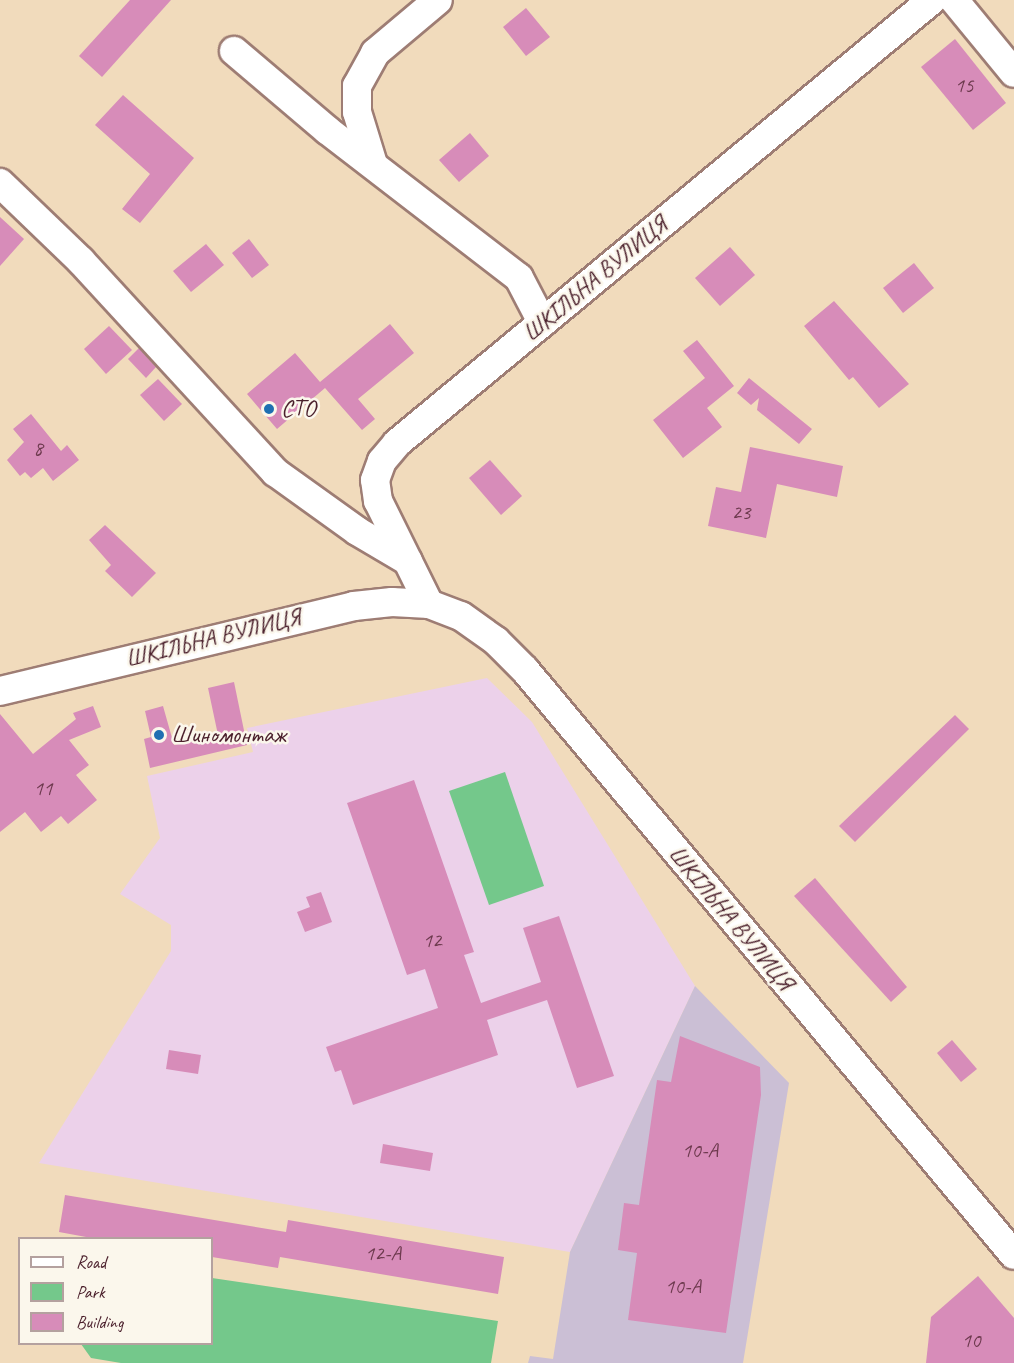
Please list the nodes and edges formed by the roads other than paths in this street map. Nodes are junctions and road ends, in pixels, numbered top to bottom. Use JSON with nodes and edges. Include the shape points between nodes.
{"nodes":[{"id":1,"x":438,"y":0,"type":"edge"},
{"id":2,"x":932,"y":0,"type":"edge"},
{"id":3,"x":954,"y":0,"type":"edge"},
{"id":4,"x":234,"y":51,"type":"dead end"},
{"id":5,"x":1014,"y":73,"type":"edge"},
{"id":6,"x":373,"y":164,"type":"junction"},
{"id":7,"x":0,"y":183,"type":"edge"},
{"id":8,"x":542,"y":322,"type":"junction"},
{"id":9,"x":408,"y":561,"type":"junction"},
{"id":10,"x":429,"y":604,"type":"junction"},
{"id":11,"x":0,"y":691,"type":"edge"},
{"id":12,"x":1014,"y":1255,"type":"edge"}],
"edges":[{"from":1,"to":6,"type":"street","via":[[375,53],[357,86],[357,112]]},
{"from":2,"to":8,"type":"street","name":"ШКІЛЬНА ВУЛИЦЯ"},
{"from":3,"to":5,"type":"street"},
{"from":4,"to":6,"type":"street"},
{"from":6,"to":8,"type":"street","via":[[519,278]]},
{"from":7,"to":9,"type":"street","via":[[81,261],[275,472],[357,531]]},
{"from":8,"to":9,"type":"street","name":"ШКІЛЬНА ВУЛИЦЯ","via":[[397,443],[382,461],[375,480],[378,501]]},
{"from":9,"to":10,"type":"street","name":"ШКІЛЬНА ВУЛИЦЯ"},
{"from":10,"to":11,"type":"street","name":"ШКІЛЬНА ВУЛИЦЯ","via":[[354,606],[280,621]]},
{"from":10,"to":12,"type":"street","name":"ШКІЛЬНА ВУЛИЦЯ","via":[[461,616],[496,641],[525,670]]}]}
